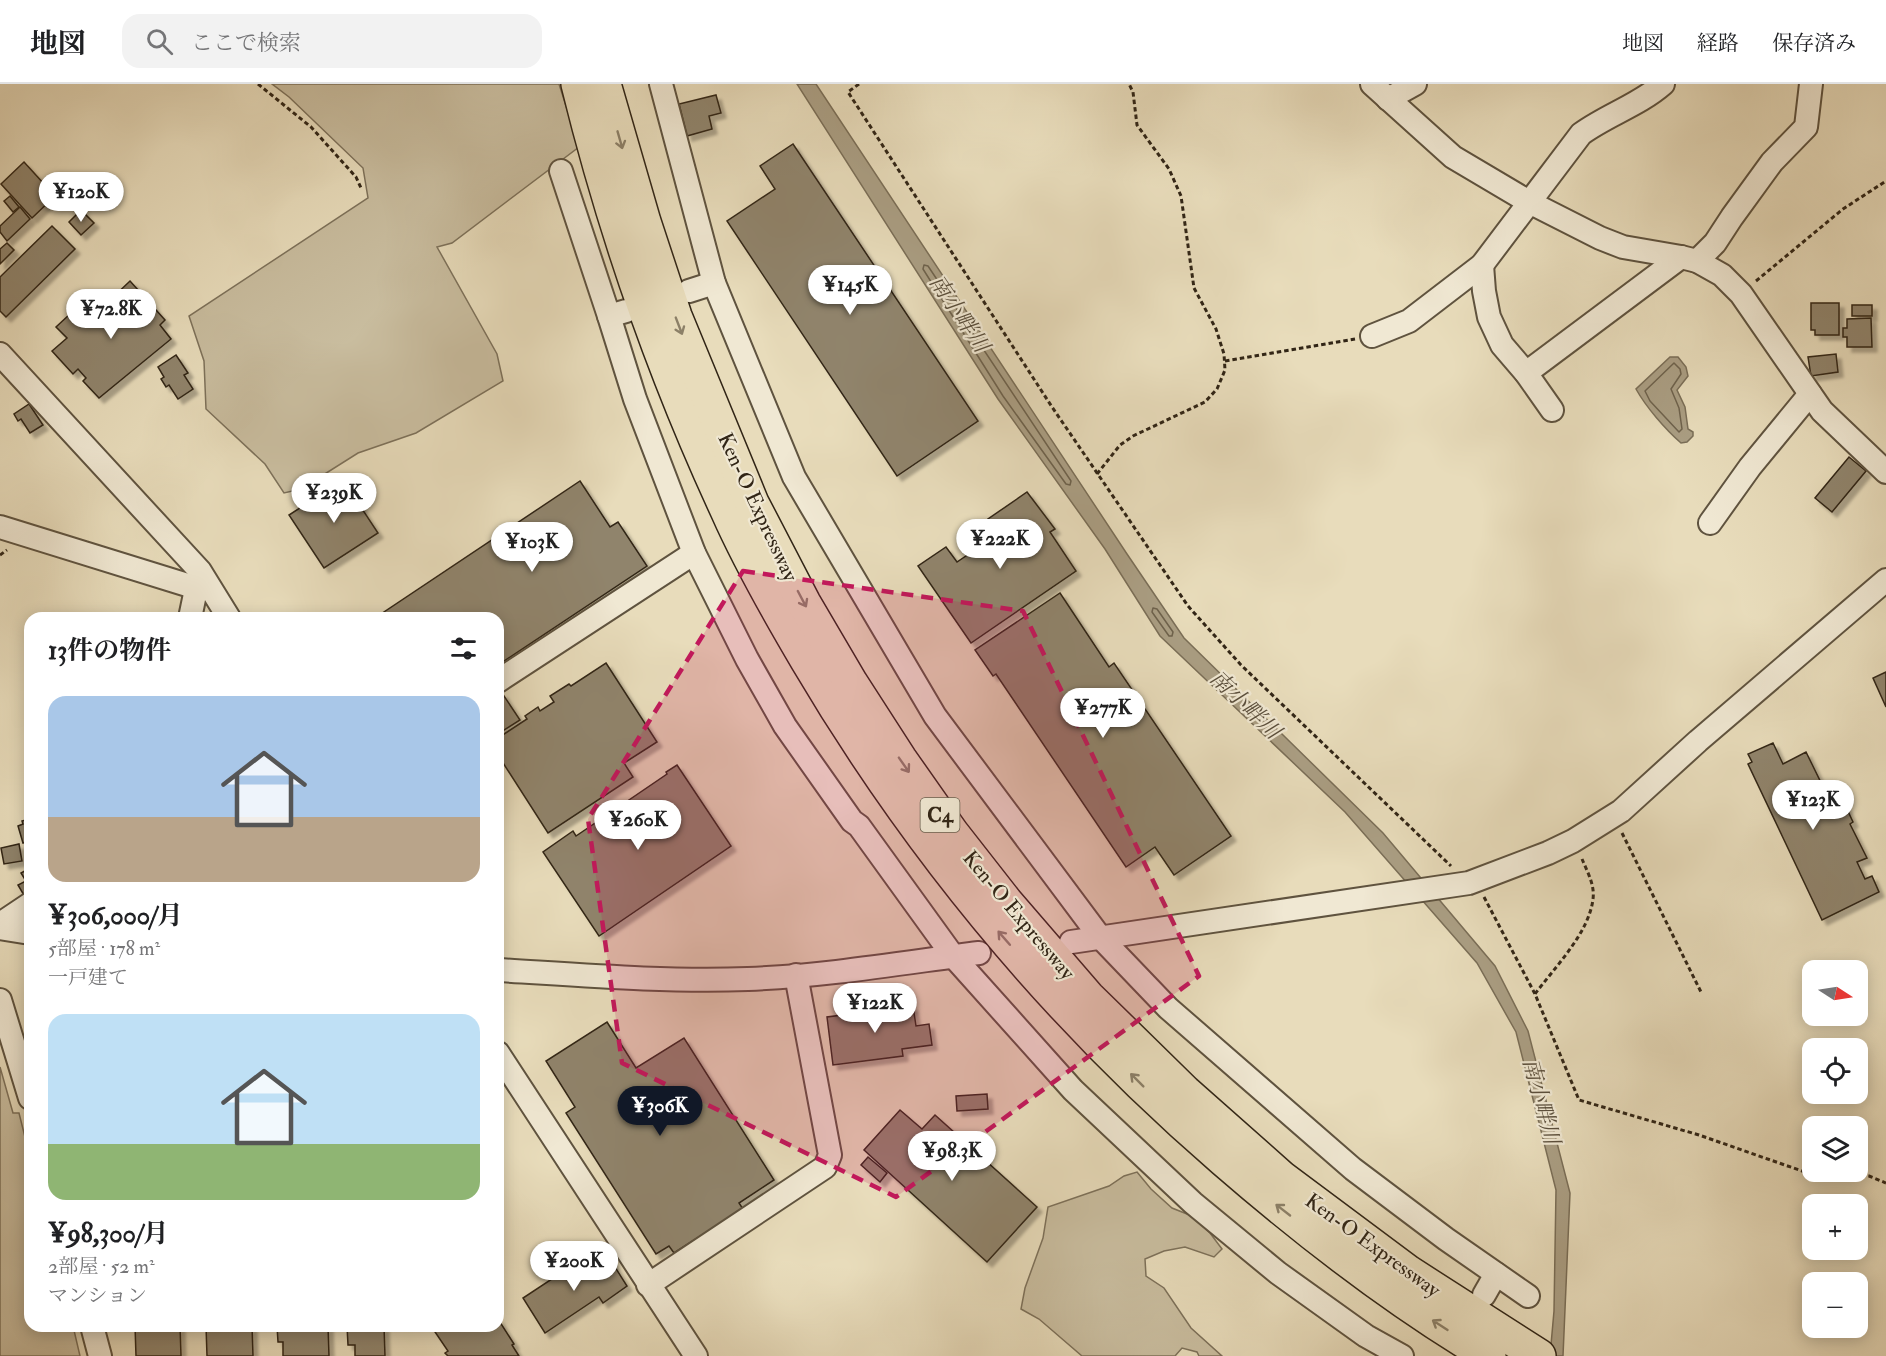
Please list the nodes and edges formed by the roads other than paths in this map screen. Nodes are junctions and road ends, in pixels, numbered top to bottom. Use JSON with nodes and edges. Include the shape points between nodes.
{"nodes":[{"id":1,"x":578,"y":84,"type":"edge"},
{"id":2,"x":604,"y":84,"type":"edge"},
{"id":3,"x":661,"y":84,"type":"edge"},
{"id":4,"x":1415,"y":84,"type":"edge"},
{"id":5,"x":1664,"y":84,"type":"edge"},
{"id":6,"x":1811,"y":84,"type":"edge"},
{"id":7,"x":1380,"y":92,"type":"edge"},
{"id":8,"x":561,"y":171,"type":"dead end"},
{"id":9,"x":1529,"y":202,"type":"junction"},
{"id":10,"x":1689,"y":259,"type":"junction"},
{"id":11,"x":1482,"y":265,"type":"junction"},
{"id":12,"x":714,"y":284,"type":"junction"},
{"id":13,"x":689,"y":291,"type":"dead end"},
{"id":14,"x":1372,"y":336,"type":"road end"},
{"id":15,"x":0,"y":354,"type":"edge"},
{"id":16,"x":1526,"y":373,"type":"junction"},
{"id":17,"x":1810,"y":394,"type":"junction"},
{"id":18,"x":1552,"y":410,"type":"dead end"},
{"id":19,"x":1886,"y":472,"type":"edge"},
{"id":20,"x":1710,"y":523,"type":"dead end"},
{"id":21,"x":0,"y":527,"type":"edge"},
{"id":22,"x":694,"y":553,"type":"junction"},
{"id":23,"x":198,"y":579,"type":"junction"},
{"id":24,"x":1886,"y":580,"type":"edge"},
{"id":25,"x":191,"y":612,"type":"edge"},
{"id":26,"x":224,"y":612,"type":"edge"},
{"id":27,"x":504,"y":677,"type":"edge"},
{"id":28,"x":24,"y":908,"type":"edge"},
{"id":29,"x":0,"y":926,"type":"edge"},
{"id":30,"x":24,"y":932,"type":"edge"},
{"id":31,"x":1100,"y":938,"type":"junction"},
{"id":32,"x":1071,"y":942,"type":"dead end"},
{"id":33,"x":979,"y":953,"type":"dead end"},
{"id":34,"x":953,"y":956,"type":"junction"},
{"id":35,"x":504,"y":970,"type":"edge"},
{"id":36,"x":796,"y":975,"type":"junction"},
{"id":37,"x":0,"y":1000,"type":"edge"},
{"id":38,"x":504,"y":1062,"type":"edge"},
{"id":39,"x":24,"y":1078,"type":"edge"},
{"id":40,"x":1497,"y":1274,"type":"junction"},
{"id":41,"x":648,"y":1285,"type":"junction"},
{"id":42,"x":1484,"y":1295,"type":"dead end"},
{"id":43,"x":1528,"y":1296,"type":"dead end"},
{"id":44,"x":94,"y":1332,"type":"edge"},
{"id":45,"x":1537,"y":1355,"type":"edge"},
{"id":46,"x":100,"y":1356,"type":"edge"},
{"id":47,"x":696,"y":1356,"type":"edge"},
{"id":48,"x":1402,"y":1356,"type":"edge"},
{"id":49,"x":1489,"y":1356,"type":"edge"}],
"edges":[{"from":49,"to":1,"type":"highway","name":"Ken-O Expressway","number":"C4","one_way":true,"via":[[1395,1296],[1275,1204],[1168,1112],[1069,1013],[989,922],[883,780],[782,617],[728,513],[652,326]]},
{"from":2,"to":45,"type":"highway","name":"Ken-O Expressway","number":"C4","one_way":true,"via":[[675,316],[752,503],[851,683],[952,833],[1088,997],[1185,1092],[1282,1178],[1408,1272]]},
{"from":3,"to":12,"type":"street"},
{"from":4,"to":7,"type":"street"},
{"from":5,"to":9,"type":"street","via":[[1581,134]]},
{"from":6,"to":10,"type":"street","via":[[1806,128],[1772,162],[1715,243]]},
{"from":7,"to":9,"type":"street","via":[[1453,157]]},
{"from":8,"to":22,"type":"street","via":[[618,313],[635,399]]},
{"from":9,"to":10,"type":"street","via":[[1623,247]]},
{"from":9,"to":11,"type":"street"},
{"from":10,"to":16,"type":"street"},
{"from":10,"to":17,"type":"street","via":[[1722,275],[1741,294]]},
{"from":11,"to":14,"type":"street","via":[[1409,321]]},
{"from":11,"to":16,"type":"street","via":[[1489,317],[1502,345]]},
{"from":12,"to":13,"type":"street"},
{"from":12,"to":31,"type":"street","via":[[794,477],[935,716]]},
{"from":15,"to":23,"type":"street"},
{"from":16,"to":18,"type":"street"},
{"from":17,"to":19,"type":"street","via":[[1822,411]]},
{"from":17,"to":20,"type":"street"},
{"from":21,"to":23,"type":"street"},
{"from":22,"to":27,"type":"street"},
{"from":22,"to":34,"type":"street","via":[[785,726]]},
{"from":23,"to":25,"type":"street"},
{"from":23,"to":26,"type":"street"},
{"from":24,"to":31,"type":"street","via":[[1621,811],[1573,841],[1471,883]]},
{"from":28,"to":29,"type":"street"},
{"from":29,"to":30,"type":"street"},
{"from":31,"to":32,"type":"street"},
{"from":31,"to":40,"type":"street","via":[[1168,1008],[1353,1169]]},
{"from":33,"to":34,"type":"street"},
{"from":34,"to":36,"type":"street"},
{"from":34,"to":48,"type":"street","via":[[1073,1090],[1193,1203],[1278,1273],[1366,1336]]},
{"from":35,"to":36,"type":"street","via":[[690,979]]},
{"from":36,"to":41,"type":"street","via":[[830,1155],[825,1167]]},
{"from":37,"to":39,"type":"street"},
{"from":38,"to":41,"type":"street"},
{"from":40,"to":42,"type":"street"},
{"from":40,"to":43,"type":"street"},
{"from":41,"to":47,"type":"street"},
{"from":44,"to":46,"type":"street"}]}
